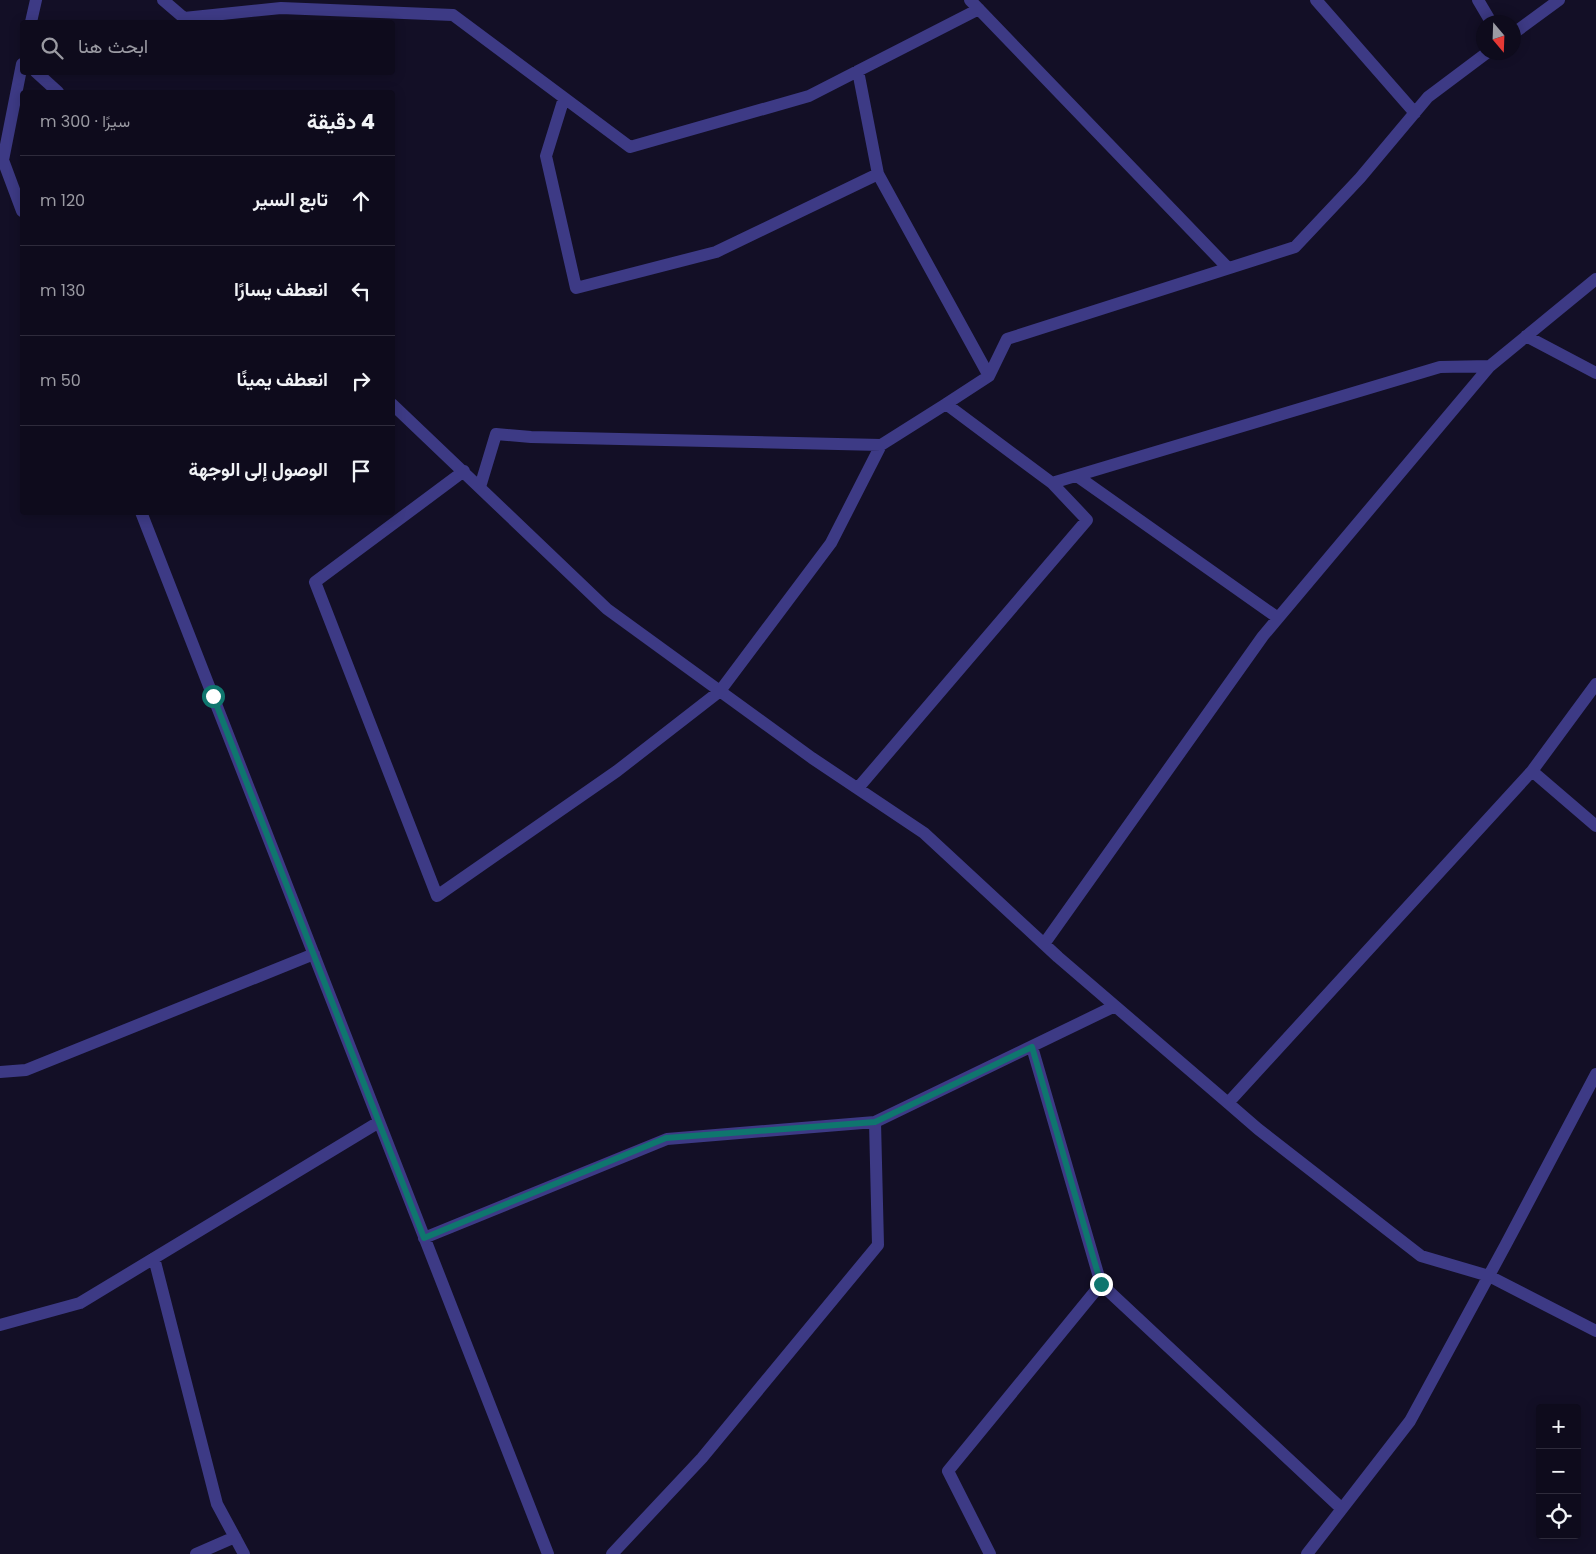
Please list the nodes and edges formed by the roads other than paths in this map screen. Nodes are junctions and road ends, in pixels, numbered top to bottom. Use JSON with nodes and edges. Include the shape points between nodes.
{"nodes":[{"id":1,"x":36,"y":0,"type":"edge"},
{"id":2,"x":163,"y":0,"type":"edge"},
{"id":3,"x":1316,"y":0,"type":"edge"},
{"id":4,"x":1478,"y":0,"type":"edge"},
{"id":5,"x":1559,"y":0,"type":"edge"},
{"id":6,"x":974,"y":5,"type":"edge"},
{"id":7,"x":1487,"y":15,"type":"edge"},
{"id":8,"x":31,"y":20,"type":"edge"},
{"id":9,"x":1521,"y":29,"type":"edge"},
{"id":10,"x":1477,"y":60,"type":"edge"},
{"id":11,"x":858,"y":71,"type":"junction"},
{"id":12,"x":20,"y":74,"type":"edge"},
{"id":13,"x":39,"y":75,"type":"edge"},
{"id":14,"x":56,"y":90,"type":"edge"},
{"id":15,"x":564,"y":98,"type":"junction"},
{"id":16,"x":1415,"y":113,"type":"junction"},
{"id":17,"x":878,"y":174,"type":"junction"},
{"id":18,"x":20,"y":206,"type":"edge"},
{"id":19,"x":1228,"y":268,"type":"junction"},
{"id":20,"x":1596,"y":279,"type":"edge"},
{"id":21,"x":1526,"y":336,"type":"junction"},
{"id":22,"x":1490,"y":366,"type":"junction"},
{"id":23,"x":1596,"y":374,"type":"edge"},
{"id":24,"x":989,"y":376,"type":"junction"},
{"id":25,"x":946,"y":404,"type":"junction"},
{"id":26,"x":395,"y":407,"type":"edge"},
{"id":27,"x":881,"y":445,"type":"junction"},
{"id":28,"x":464,"y":471,"type":"junction"},
{"id":29,"x":1077,"y":476,"type":"junction"},
{"id":30,"x":1052,"y":483,"type":"junction"},
{"id":31,"x":480,"y":486,"type":"junction"},
{"id":32,"x":142,"y":515,"type":"edge"},
{"id":33,"x":1278,"y":618,"type":"junction"},
{"id":34,"x":1596,"y":684,"type":"edge"},
{"id":35,"x":720,"y":691,"type":"junction"},
{"id":36,"x":1532,"y":771,"type":"junction"},
{"id":37,"x":858,"y":788,"type":"junction"},
{"id":38,"x":1596,"y":826,"type":"edge"},
{"id":39,"x":1044,"y":944,"type":"junction"},
{"id":40,"x":314,"y":954,"type":"junction"},
{"id":41,"x":1115,"y":1006,"type":"junction"},
{"id":42,"x":1032,"y":1047,"type":"junction"},
{"id":43,"x":0,"y":1072,"type":"edge"},
{"id":44,"x":1596,"y":1074,"type":"edge"},
{"id":45,"x":1228,"y":1103,"type":"junction"},
{"id":46,"x":379,"y":1122,"type":"junction"},
{"id":47,"x":875,"y":1122,"type":"junction"},
{"id":48,"x":424,"y":1238,"type":"junction"},
{"id":49,"x":154,"y":1258,"type":"junction"},
{"id":50,"x":1489,"y":1276,"type":"junction"},
{"id":51,"x":1101,"y":1284,"type":"junction"},
{"id":52,"x":0,"y":1325,"type":"edge"},
{"id":53,"x":1596,"y":1331,"type":"edge"},
{"id":54,"x":1342,"y":1509,"type":"junction"},
{"id":55,"x":235,"y":1537,"type":"junction"},
{"id":56,"x":196,"y":1554,"type":"edge"},
{"id":57,"x":244,"y":1554,"type":"edge"},
{"id":58,"x":548,"y":1554,"type":"edge"},
{"id":59,"x":612,"y":1554,"type":"edge"},
{"id":60,"x":990,"y":1554,"type":"edge"},
{"id":61,"x":1307,"y":1554,"type":"edge"}],
"edges":[{"from":1,"to":8,"type":"street"},
{"from":2,"to":15,"type":"street","via":[[184,18],[281,8],[453,15]]},
{"from":3,"to":16,"type":"street"},
{"from":4,"to":7,"type":"street"},
{"from":5,"to":9,"type":"street"},
{"from":6,"to":11,"type":"street"},
{"from":6,"to":19,"type":"street"},
{"from":10,"to":16,"type":"street","via":[[1428,97]]},
{"from":11,"to":15,"type":"street","via":[[809,96],[630,147]]},
{"from":11,"to":17,"type":"street"},
{"from":12,"to":18,"type":"street","via":[[3,160]]},
{"from":13,"to":14,"type":"street"},
{"from":15,"to":17,"type":"street","via":[[546,156],[576,288],[716,252]]},
{"from":16,"to":19,"type":"street","via":[[1295,247]]},
{"from":17,"to":24,"type":"street"},
{"from":19,"to":24,"type":"street","via":[[1007,339]]},
{"from":20,"to":21,"type":"street"},
{"from":21,"to":22,"type":"street"},
{"from":21,"to":23,"type":"street"},
{"from":22,"to":29,"type":"street","via":[[1440,367]]},
{"from":22,"to":33,"type":"street"},
{"from":24,"to":25,"type":"street"},
{"from":25,"to":27,"type":"street"},
{"from":25,"to":30,"type":"street"},
{"from":26,"to":28,"type":"street"},
{"from":27,"to":31,"type":"street","via":[[496,434]]},
{"from":27,"to":35,"type":"street","via":[[831,543]]},
{"from":28,"to":31,"type":"street"},
{"from":28,"to":35,"type":"street","via":[[315,582],[437,896],[617,771]]},
{"from":29,"to":30,"type":"street"},
{"from":29,"to":33,"type":"street"},
{"from":30,"to":37,"type":"street","via":[[1087,520]]},
{"from":31,"to":35,"type":"street","via":[[607,609]]},
{"from":32,"to":40,"type":"street"},
{"from":33,"to":39,"type":"street"},
{"from":34,"to":36,"type":"street"},
{"from":35,"to":37,"type":"street"},
{"from":36,"to":38,"type":"street"},
{"from":36,"to":45,"type":"street"},
{"from":37,"to":39,"type":"street","via":[[924,833]]},
{"from":39,"to":41,"type":"street"},
{"from":40,"to":43,"type":"street","via":[[26,1070]]},
{"from":40,"to":46,"type":"street"},
{"from":41,"to":42,"type":"street"},
{"from":41,"to":45,"type":"street"},
{"from":42,"to":47,"type":"street"},
{"from":42,"to":51,"type":"street"},
{"from":44,"to":50,"type":"street"},
{"from":45,"to":50,"type":"street","via":[[1421,1256]]},
{"from":46,"to":48,"type":"street"},
{"from":46,"to":49,"type":"street"},
{"from":47,"to":48,"type":"street","via":[[666,1138]]},
{"from":47,"to":59,"type":"street","via":[[878,1245],[702,1458]]},
{"from":48,"to":58,"type":"street"},
{"from":49,"to":52,"type":"street","via":[[80,1303]]},
{"from":49,"to":55,"type":"street","via":[[217,1504]]},
{"from":50,"to":53,"type":"street"},
{"from":50,"to":54,"type":"street","via":[[1410,1420]]},
{"from":51,"to":54,"type":"street"},
{"from":51,"to":60,"type":"street","via":[[948,1471]]},
{"from":54,"to":61,"type":"street"},
{"from":55,"to":56,"type":"street"},
{"from":55,"to":57,"type":"street"}]}
